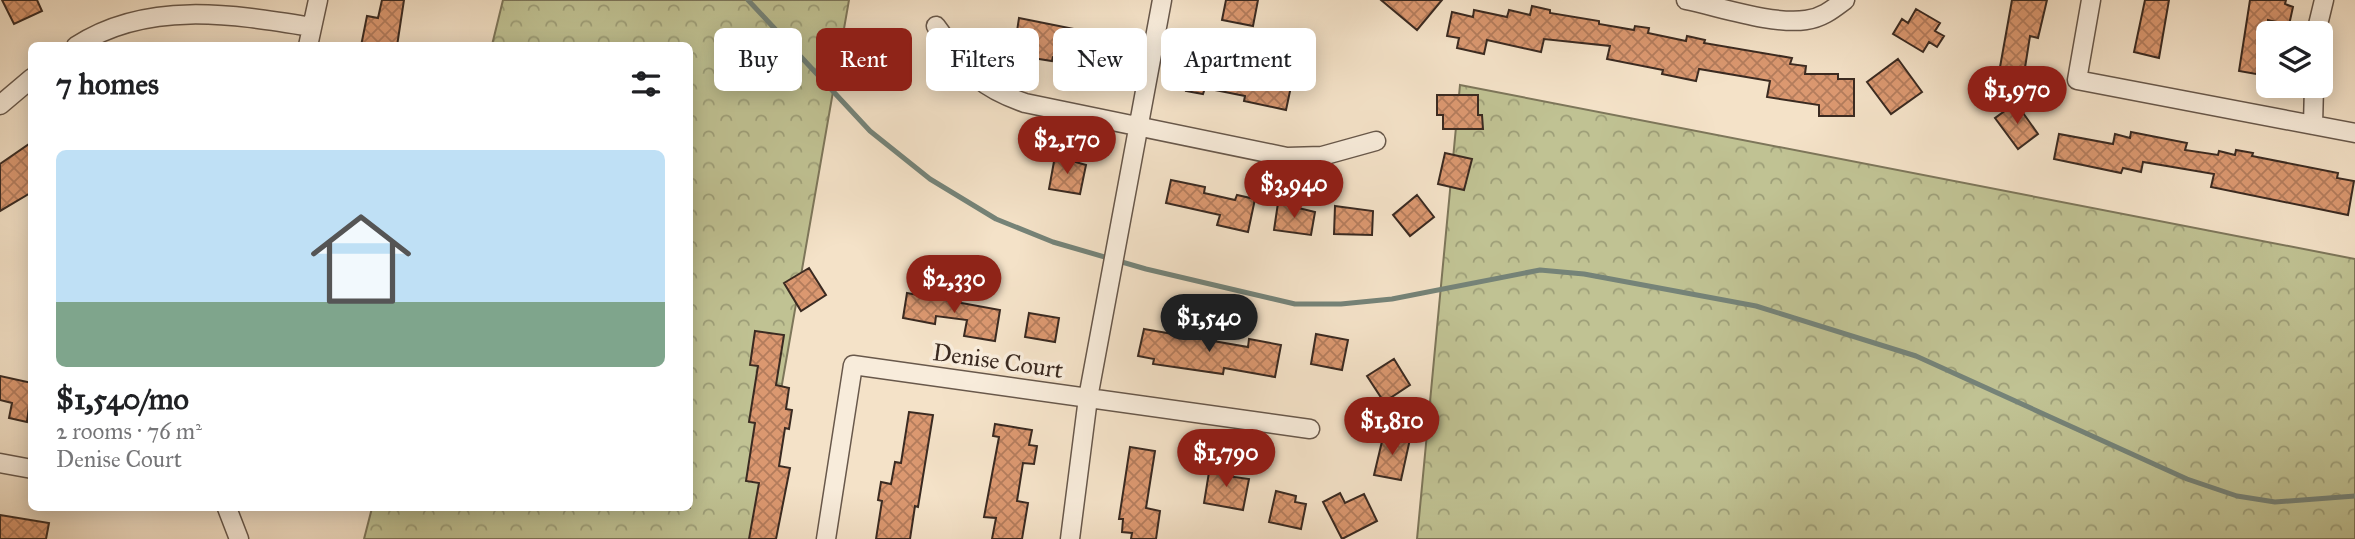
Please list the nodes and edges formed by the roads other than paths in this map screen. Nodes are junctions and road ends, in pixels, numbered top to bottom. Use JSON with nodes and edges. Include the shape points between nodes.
{"nodes":[{"id":1,"x":318,"y":0,"type":"edge"},
{"id":2,"x":1162,"y":0,"type":"edge"},
{"id":3,"x":1686,"y":0,"type":"edge"},
{"id":4,"x":1845,"y":0,"type":"edge"},
{"id":5,"x":2091,"y":0,"type":"edge"},
{"id":6,"x":2324,"y":0,"type":"edge"},
{"id":7,"x":2319,"y":21,"type":"edge"},
{"id":8,"x":936,"y":26,"type":"dead end"},
{"id":9,"x":312,"y":27,"type":"junction"},
{"id":10,"x":81,"y":42,"type":"edge"},
{"id":11,"x":309,"y":42,"type":"edge"},
{"id":12,"x":28,"y":81,"type":"edge"},
{"id":13,"x":2314,"y":98,"type":"edge"},
{"id":14,"x":0,"y":105,"type":"edge"},
{"id":15,"x":1138,"y":125,"type":"junction"},
{"id":16,"x":2313,"y":125,"type":"junction"},
{"id":17,"x":2355,"y":133,"type":"edge"},
{"id":18,"x":1376,"y":141,"type":"dead end"},
{"id":19,"x":1088,"y":398,"type":"junction"},
{"id":20,"x":1310,"y":429,"type":"dead end"},
{"id":21,"x":0,"y":463,"type":"edge"},
{"id":22,"x":28,"y":468,"type":"edge"},
{"id":23,"x":228,"y":511,"type":"edge"},
{"id":24,"x":239,"y":539,"type":"edge"},
{"id":25,"x":826,"y":539,"type":"edge"},
{"id":26,"x":1070,"y":539,"type":"edge"}],
"edges":[{"from":1,"to":9,"type":"street"},
{"from":2,"to":15,"type":"street"},
{"from":3,"to":4,"type":"street","via":[[1782,20],[1806,20],[1828,14]]},
{"from":5,"to":16,"type":"street","via":[[2077,80]]},
{"from":6,"to":7,"type":"street"},
{"from":8,"to":15,"type":"street","via":[[968,71],[992,92]]},
{"from":9,"to":10,"type":"street","via":[[220,12],[174,11],[121,22]]},
{"from":9,"to":11,"type":"street"},
{"from":12,"to":14,"type":"street"},
{"from":13,"to":16,"type":"street"},
{"from":15,"to":18,"type":"street","via":[[1287,157],[1322,156]]},
{"from":15,"to":19,"type":"street"},
{"from":16,"to":17,"type":"street"},
{"from":19,"to":20,"type":"street","name":"Denise Court"},
{"from":19,"to":25,"type":"street","name":"Denise Court","via":[[853,365]]},
{"from":19,"to":26,"type":"street"},
{"from":21,"to":22,"type":"street"},
{"from":23,"to":24,"type":"street"}]}
